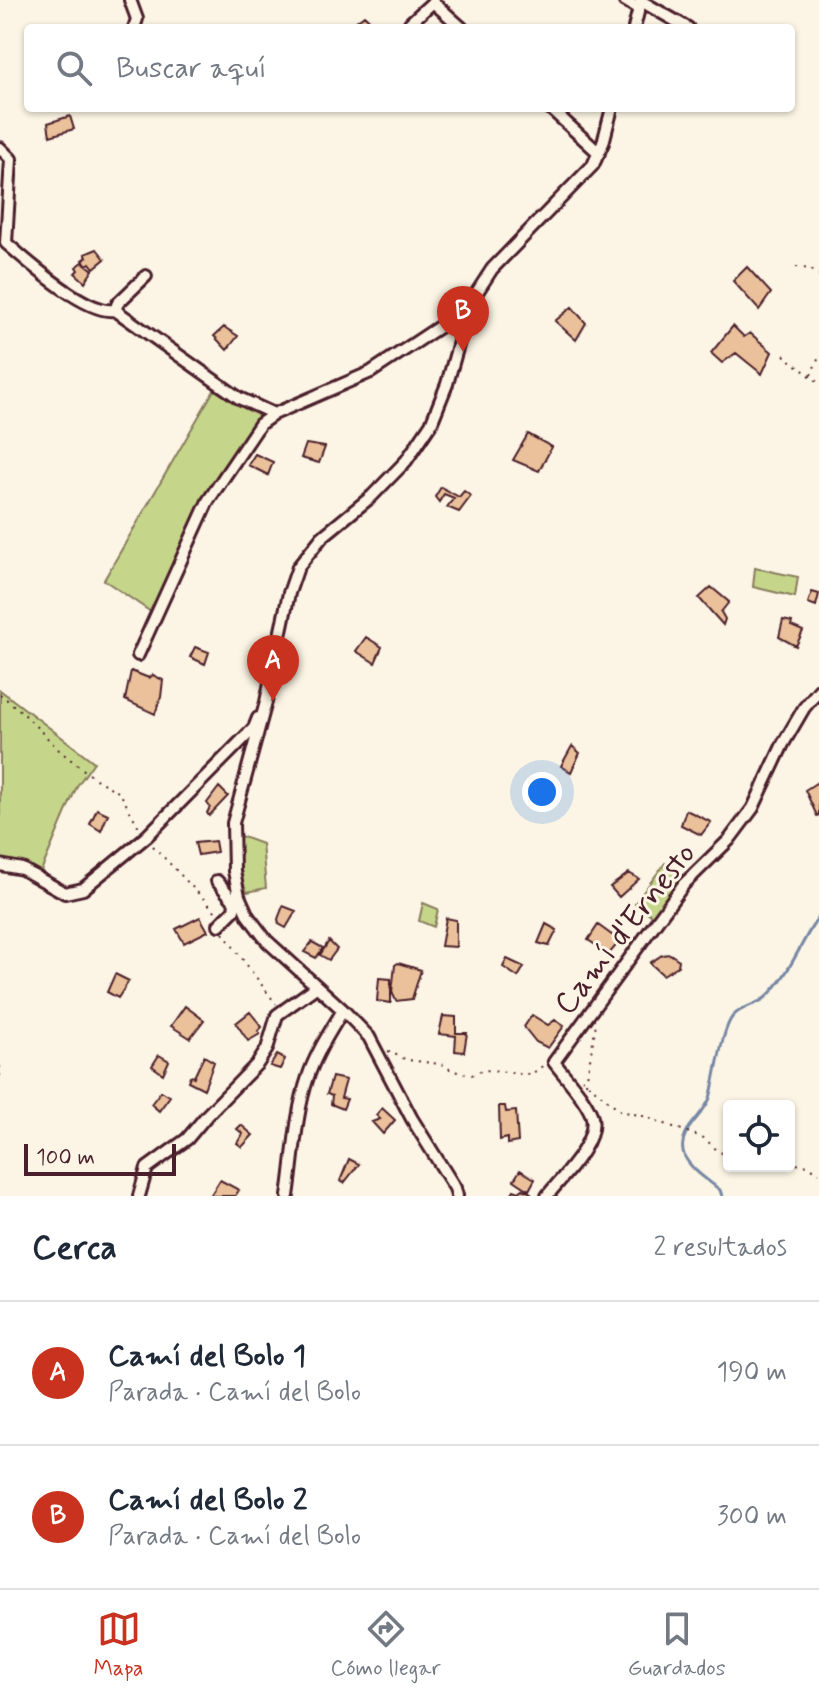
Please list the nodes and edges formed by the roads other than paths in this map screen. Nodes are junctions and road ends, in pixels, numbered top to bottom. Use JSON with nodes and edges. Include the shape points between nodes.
{"nodes":[{"id":1,"x":130,"y":0,"type":"edge"},
{"id":2,"x":624,"y":0,"type":"edge"},
{"id":3,"x":640,"y":4,"type":"edge"},
{"id":4,"x":410,"y":23,"type":"dead end"},
{"id":5,"x":135,"y":24,"type":"edge"},
{"id":6,"x":458,"y":24,"type":"edge"},
{"id":7,"x":635,"y":24,"type":"edge"},
{"id":8,"x":680,"y":24,"type":"edge"},
{"id":9,"x":554,"y":112,"type":"edge"},
{"id":10,"x":611,"y":112,"type":"edge"},
{"id":11,"x":0,"y":148,"type":"edge"},
{"id":12,"x":599,"y":153,"type":"junction"},
{"id":13,"x":146,"y":276,"type":"dead end"},
{"id":14,"x":470,"y":303,"type":"junction"},
{"id":15,"x":115,"y":310,"type":"junction"},
{"id":16,"x":274,"y":414,"type":"junction"},
{"id":17,"x":138,"y":655,"type":"dead end"},
{"id":18,"x":819,"y":690,"type":"edge"},
{"id":19,"x":266,"y":702,"type":"junction"},
{"id":20,"x":0,"y":865,"type":"edge"},
{"id":21,"x":217,"y":881,"type":"dead end"},
{"id":22,"x":235,"y":902,"type":"junction"},
{"id":23,"x":246,"y":913,"type":"junction"},
{"id":24,"x":221,"y":923,"type":"road end"},
{"id":25,"x":316,"y":987,"type":"junction"},
{"id":26,"x":343,"y":1010,"type":"junction"},
{"id":27,"x":139,"y":1196,"type":"edge"},
{"id":28,"x":288,"y":1196,"type":"edge"},
{"id":29,"x":457,"y":1196,"type":"edge"},
{"id":30,"x":547,"y":1196,"type":"edge"}],
"edges":[{"from":1,"to":5,"type":"street"},
{"from":2,"to":3,"type":"street"},
{"from":3,"to":7,"type":"street"},
{"from":3,"to":8,"type":"street"},
{"from":4,"to":6,"type":"street","via":[[433,2]]},
{"from":9,"to":12,"type":"street"},
{"from":10,"to":12,"type":"street"},
{"from":11,"to":15,"type":"street","via":[[11,159],[6,243],[69,293],[106,311]]},
{"from":12,"to":14,"type":"street","via":[[492,269]]},
{"from":13,"to":15,"type":"street"},
{"from":14,"to":16,"type":"street","via":[[459,317],[371,372]]},
{"from":14,"to":19,"type":"street","via":[[431,424],[406,461],[322,537],[298,567]]},
{"from":15,"to":16,"type":"street","via":[[239,398]]},
{"from":16,"to":17,"type":"street","via":[[260,424],[208,501]]},
{"from":18,"to":30,"type":"street","name":"Camí d'Ernesto","via":[[783,744],[753,808],[684,884],[554,1062],[593,1118],[583,1151]]},
{"from":19,"to":20,"type":"street","via":[[254,728],[145,838],[83,889],[65,893],[22,869]]},
{"from":19,"to":23,"type":"street","via":[[233,823],[234,871]]},
{"from":21,"to":22,"type":"street"},
{"from":22,"to":23,"type":"street"},
{"from":22,"to":24,"type":"street"},
{"from":23,"to":25,"type":"street"},
{"from":25,"to":26,"type":"street"},
{"from":25,"to":27,"type":"street","via":[[277,1015],[258,1063],[187,1139],[147,1168]]},
{"from":26,"to":28,"type":"street","via":[[308,1077]]},
{"from":26,"to":29,"type":"street","via":[[369,1037]]}]}
